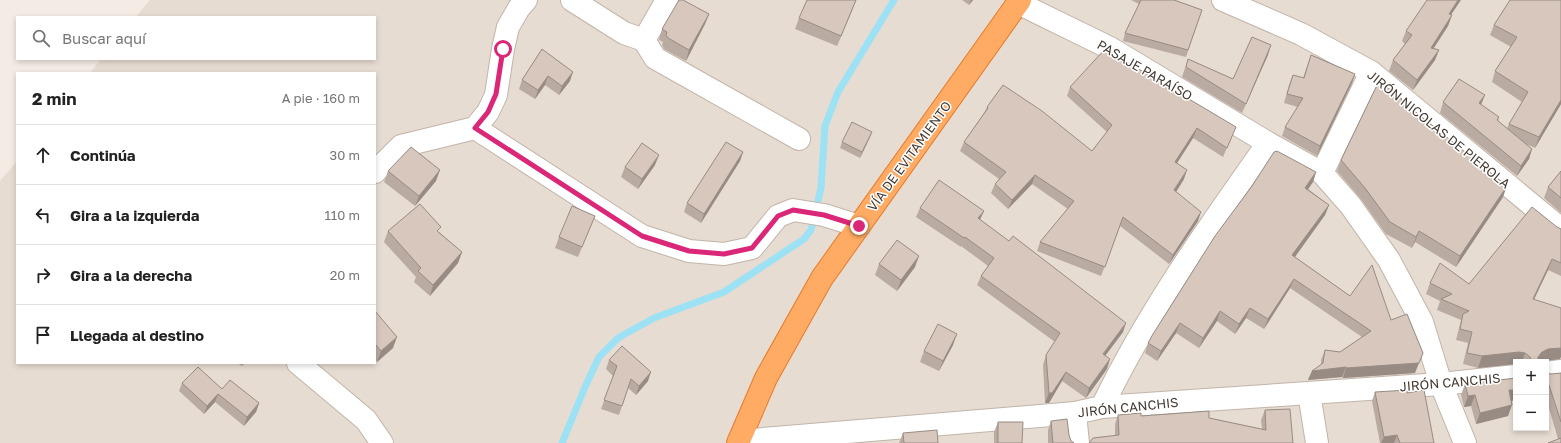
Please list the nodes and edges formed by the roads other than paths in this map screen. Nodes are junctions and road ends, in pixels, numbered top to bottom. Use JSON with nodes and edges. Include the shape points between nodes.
{"nodes":[{"id":1,"x":526,"y":0,"type":"edge"},
{"id":2,"x":572,"y":0,"type":"edge"},
{"id":3,"x":666,"y":0,"type":"edge"},
{"id":4,"x":1223,"y":0,"type":"edge"},
{"id":5,"x":1019,"y":2,"type":"edge"},
{"id":6,"x":644,"y":40,"type":"junction"},
{"id":7,"x":1371,"y":72,"type":"junction"},
{"id":8,"x":475,"y":128,"type":"junction"},
{"id":9,"x":799,"y":139,"type":"dead end"},
{"id":10,"x":1268,"y":142,"type":"junction"},
{"id":11,"x":376,"y":171,"type":"edge"},
{"id":12,"x":1322,"y":173,"type":"junction"},
{"id":13,"x":859,"y":226,"type":"junction"},
{"id":14,"x":1561,"y":229,"type":"edge"},
{"id":15,"x":299,"y":364,"type":"edge"},
{"id":16,"x":1561,"y":371,"type":"edge"},
{"id":17,"x":1549,"y":373,"type":"edge"},
{"id":18,"x":1513,"y":376,"type":"edge"},
{"id":19,"x":1441,"y":384,"type":"junction"},
{"id":20,"x":1309,"y":393,"type":"junction"},
{"id":21,"x":1102,"y":407,"type":"junction"},
{"id":22,"x":1075,"y":413,"type":"junction"},
{"id":23,"x":739,"y":442,"type":"edge"},
{"id":24,"x":382,"y":443,"type":"edge"},
{"id":25,"x":1078,"y":443,"type":"edge"},
{"id":26,"x":1317,"y":443,"type":"edge"},
{"id":27,"x":1465,"y":443,"type":"edge"}],
"edges":[{"from":1,"to":8,"type":"street","via":[[508,27],[496,94],[488,112]]},
{"from":2,"to":6,"type":"street","via":[[624,33]]},
{"from":3,"to":6,"type":"street"},
{"from":4,"to":7,"type":"street","name":"JIRÓN NICOLAS DE PIEROLA","via":[[1301,34]]},
{"from":5,"to":10,"type":"street","name":"PASAJE PARAÍSO","via":[[1110,48]]},
{"from":5,"to":13,"type":"highway","name":"VÍA DE EVITAMIENTO"},
{"from":6,"to":9,"type":"street","via":[[655,58]]},
{"from":7,"to":12,"type":"street"},
{"from":7,"to":14,"type":"street","name":"JIRÓN NICOLAS DE PIEROLA"},
{"from":8,"to":11,"type":"street","via":[[401,146]]},
{"from":8,"to":13,"type":"street","via":[[642,236],[689,251],[724,254],[752,248],[778,216],[793,210],[816,213]]},
{"from":10,"to":12,"type":"street","name":"PASAJE PARAÍSO"},
{"from":10,"to":21,"type":"street","via":[[1191,252],[1119,372]]},
{"from":12,"to":19,"type":"street","name":"PASAJE PARAÍSO","via":[[1351,206],[1389,260],[1422,322]]},
{"from":13,"to":23,"type":"highway","name":"VÍA DE EVITAMIENTO","via":[[822,278],[766,378]]},
{"from":15,"to":24,"type":"street","via":[[366,420]]},
{"from":16,"to":17,"type":"street"},
{"from":18,"to":19,"type":"street","name":"JIRÓN CANCHIS"},
{"from":19,"to":20,"type":"street","name":"JIRÓN CANCHIS"},
{"from":19,"to":27,"type":"street","name":"PASAJE PARAÍSO"},
{"from":20,"to":21,"type":"street","name":"JIRÓN CANCHIS"},
{"from":20,"to":26,"type":"street"},
{"from":21,"to":22,"type":"street","name":"JIRÓN CANCHIS"},
{"from":22,"to":23,"type":"street","name":"JIRÓN CANCHIS"},
{"from":22,"to":25,"type":"street"}]}
